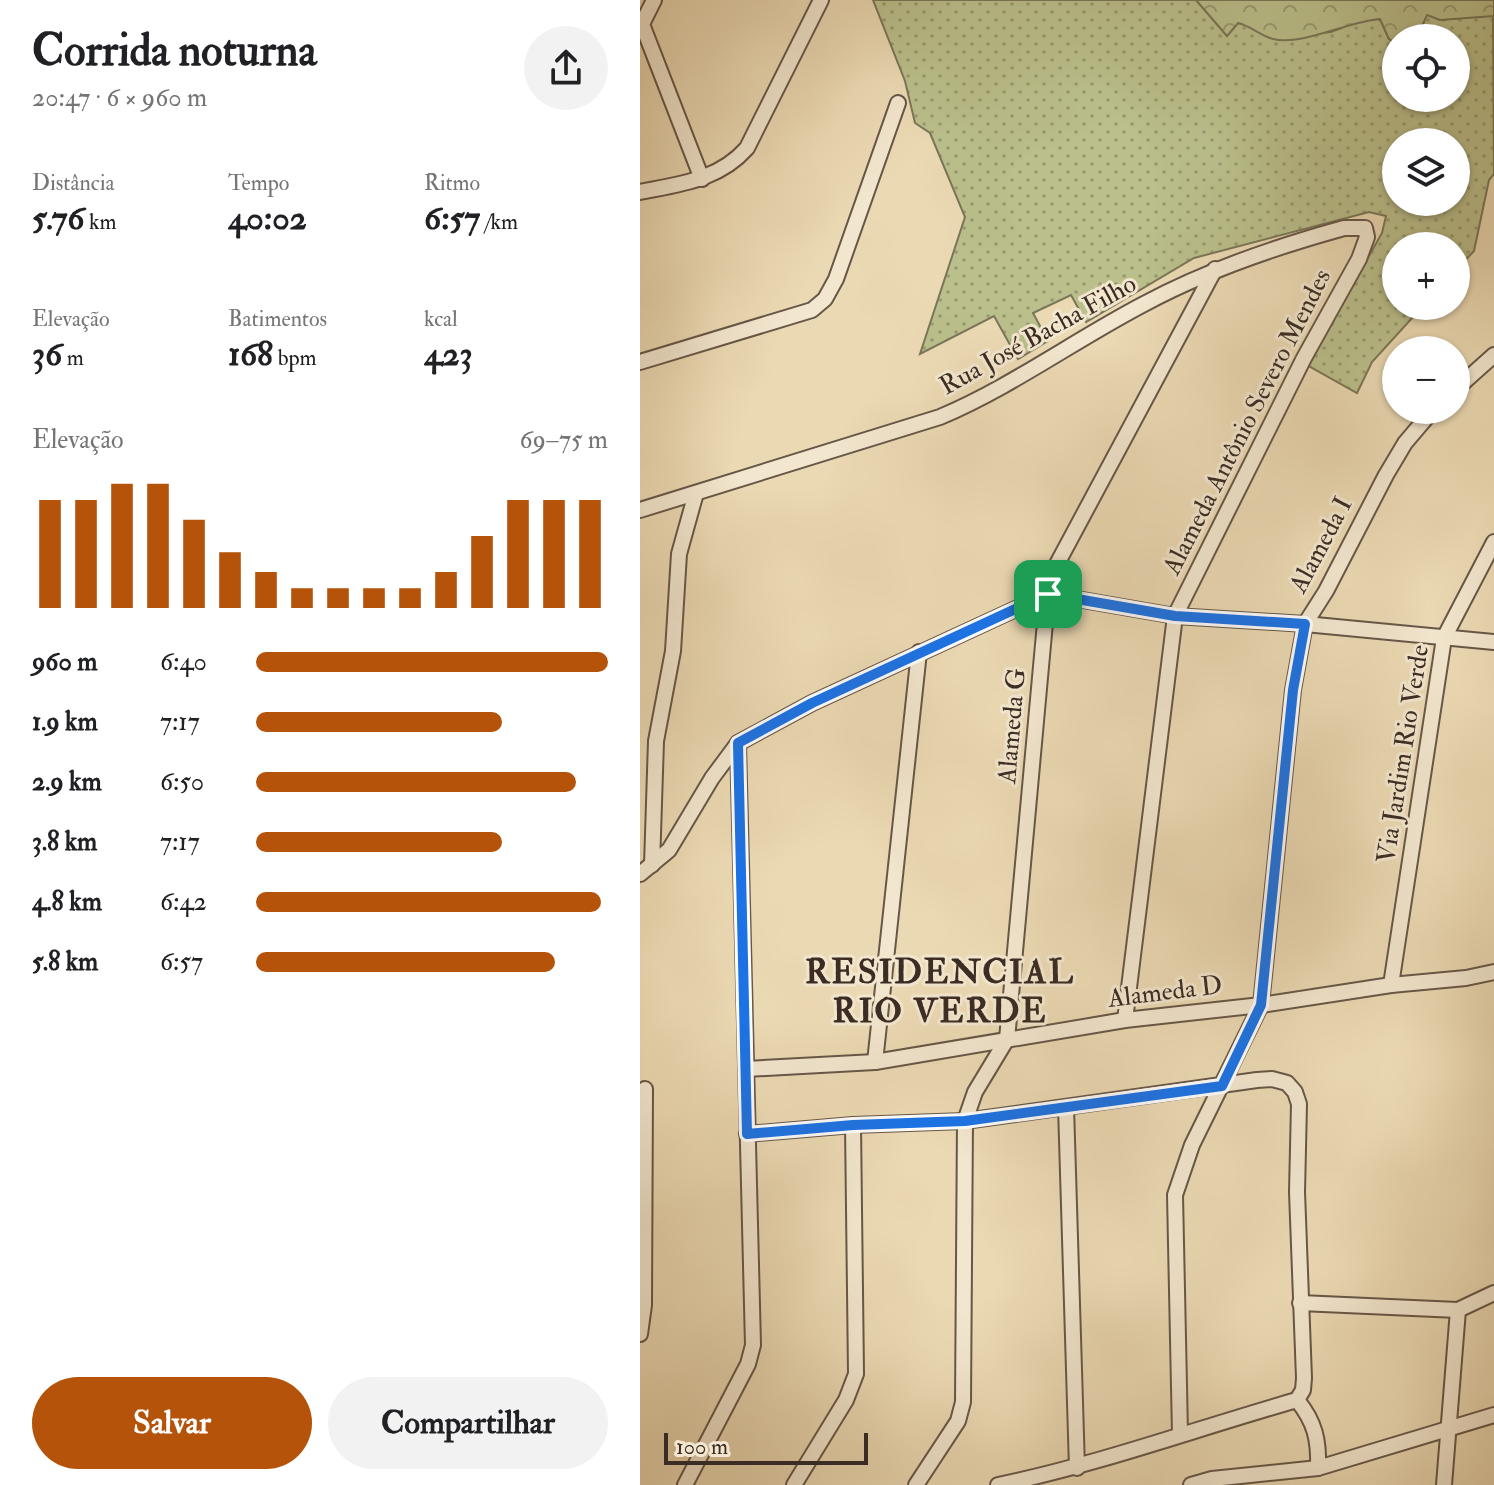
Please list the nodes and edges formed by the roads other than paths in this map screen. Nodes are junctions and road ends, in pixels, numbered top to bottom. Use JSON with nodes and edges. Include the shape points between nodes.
{"nodes":[{"id":1,"x":654,"y":0,"type":"edge"},
{"id":2,"x":821,"y":0,"type":"edge"},
{"id":3,"x":641,"y":22,"type":"edge"},
{"id":4,"x":644,"y":42,"type":"edge"},
{"id":5,"x":898,"y":103,"type":"dead end"},
{"id":6,"x":702,"y":179,"type":"junction"},
{"id":7,"x":640,"y":192,"type":"edge"},
{"id":8,"x":1318,"y":235,"type":"joint"},
{"id":9,"x":1215,"y":269,"type":"junction"},
{"id":10,"x":1494,"y":355,"type":"edge"},
{"id":11,"x":640,"y":362,"type":"edge"},
{"id":12,"x":1470,"y":376,"type":"edge"},
{"id":13,"x":1421,"y":424,"type":"edge"},
{"id":14,"x":696,"y":493,"type":"junction"},
{"id":15,"x":640,"y":510,"type":"edge"},
{"id":16,"x":1494,"y":542,"type":"edge"},
{"id":17,"x":1048,"y":594,"type":"junction"},
{"id":18,"x":1175,"y":616,"type":"junction"},
{"id":19,"x":1305,"y":624,"type":"junction"},
{"id":20,"x":1444,"y":638,"type":"junction"},
{"id":21,"x":1494,"y":642,"type":"edge"},
{"id":22,"x":919,"y":652,"type":"junction"},
{"id":23,"x":738,"y":743,"type":"junction"},
{"id":24,"x":646,"y":870,"type":"edge"},
{"id":25,"x":1494,"y":972,"type":"edge"},
{"id":26,"x":1391,"y":985,"type":"junction"},
{"id":27,"x":1261,"y":1005,"type":"junction"},
{"id":28,"x":1125,"y":1020,"type":"junction"},
{"id":29,"x":1007,"y":1039,"type":"junction"},
{"id":30,"x":875,"y":1062,"type":"junction"},
{"id":31,"x":746,"y":1069,"type":"junction"},
{"id":32,"x":1222,"y":1086,"type":"junction"},
{"id":33,"x":645,"y":1089,"type":"dead end"},
{"id":34,"x":1066,"y":1107,"type":"junction"},
{"id":35,"x":965,"y":1121,"type":"junction"},
{"id":36,"x":853,"y":1125,"type":"junction"},
{"id":37,"x":747,"y":1134,"type":"junction"},
{"id":38,"x":1494,"y":1293,"type":"edge"},
{"id":39,"x":1300,"y":1303,"type":"junction"},
{"id":40,"x":1458,"y":1310,"type":"junction"},
{"id":41,"x":640,"y":1334,"type":"edge"},
{"id":42,"x":1297,"y":1400,"type":"junction"},
{"id":43,"x":1494,"y":1415,"type":"edge"},
{"id":44,"x":1449,"y":1430,"type":"junction"},
{"id":45,"x":1180,"y":1434,"type":"junction"},
{"id":46,"x":1077,"y":1468,"type":"junction"},
{"id":47,"x":1318,"y":1468,"type":"junction"},
{"id":48,"x":1044,"y":1480,"type":"edge"},
{"id":49,"x":685,"y":1485,"type":"edge"},
{"id":50,"x":794,"y":1485,"type":"edge"},
{"id":51,"x":916,"y":1485,"type":"edge"},
{"id":52,"x":998,"y":1485,"type":"edge"},
{"id":53,"x":1191,"y":1485,"type":"edge"},
{"id":54,"x":1444,"y":1485,"type":"edge"}],
"edges":[{"from":1,"to":3,"type":"street"},
{"from":2,"to":6,"type":"street","via":[[747,148],[736,161]]},
{"from":3,"to":4,"type":"street"},
{"from":4,"to":6,"type":"street"},
{"from":5,"to":11,"type":"street","via":[[836,279],[822,304]]},
{"from":6,"to":7,"type":"street"},
{"from":8,"to":9,"type":"street","name":"Rua José Bacha Filho"},
{"from":8,"to":18,"type":"street","name":"Alameda Antônio Severo Mendes","via":[[1360,226],[1367,237]]},
{"from":9,"to":14,"type":"street","name":"Rua José Bacha Filho","via":[[1131,310],[950,413]]},
{"from":9,"to":17,"type":"street","name":"Alameda G","via":[[1053,568]]},
{"from":10,"to":12,"type":"street"},
{"from":13,"to":19,"type":"street","name":"Alameda I","via":[[1386,475]]},
{"from":14,"to":15,"type":"street","name":"Rua José Bacha Filho"},
{"from":14,"to":24,"type":"street","via":[[679,554],[673,651],[656,741]]},
{"from":16,"to":20,"type":"street","name":"Via Jardim Rio Verde"},
{"from":17,"to":18,"type":"street"},
{"from":17,"to":22,"type":"street"},
{"from":17,"to":29,"type":"street","name":"Alameda G"},
{"from":18,"to":19,"type":"street"},
{"from":18,"to":28,"type":"street","name":"Alameda Antônio Severo Mendes"},
{"from":19,"to":20,"type":"street"},
{"from":19,"to":27,"type":"street","name":"Alameda I","via":[[1293,690]]},
{"from":20,"to":21,"type":"street"},
{"from":20,"to":26,"type":"street","name":"Via Jardim Rio Verde"},
{"from":22,"to":23,"type":"street"},
{"from":22,"to":30,"type":"street"},
{"from":23,"to":24,"type":"street","via":[[674,842]]},
{"from":23,"to":31,"type":"street"},
{"from":25,"to":26,"type":"street","name":"Alameda D"},
{"from":26,"to":27,"type":"street","name":"Alameda D"},
{"from":27,"to":28,"type":"street","name":"Alameda D"},
{"from":27,"to":32,"type":"street","name":"Alameda I"},
{"from":28,"to":29,"type":"street","name":"Alameda D"},
{"from":29,"to":30,"type":"street","name":"Alameda D"},
{"from":29,"to":35,"type":"street","name":"Alameda G","via":[[975,1092]]},
{"from":30,"to":31,"type":"street","name":"Alameda D"},
{"from":31,"to":37,"type":"street"},
{"from":32,"to":34,"type":"street"},
{"from":32,"to":39,"type":"street","via":[[1272,1079],[1295,1092]]},
{"from":32,"to":45,"type":"street","name":"Alameda I","via":[[1192,1145],[1175,1195]]},
{"from":33,"to":41,"type":"street"},
{"from":34,"to":35,"type":"street"},
{"from":34,"to":46,"type":"street"},
{"from":35,"to":36,"type":"street"},
{"from":35,"to":51,"type":"street","via":[[963,1402],[958,1421]]},
{"from":36,"to":37,"type":"street"},
{"from":36,"to":50,"type":"street","via":[[856,1374]]},
{"from":37,"to":49,"type":"street","via":[[752,1352]]},
{"from":38,"to":40,"type":"street"},
{"from":39,"to":40,"type":"street"},
{"from":39,"to":42,"type":"street","via":[[1304,1378]]},
{"from":40,"to":44,"type":"street"},
{"from":42,"to":45,"type":"street"},
{"from":42,"to":47,"type":"street","via":[[1316,1432]]},
{"from":43,"to":44,"type":"street"},
{"from":44,"to":47,"type":"street"},
{"from":44,"to":54,"type":"street"},
{"from":45,"to":46,"type":"street"},
{"from":46,"to":48,"type":"street"},
{"from":47,"to":53,"type":"street"},
{"from":48,"to":52,"type":"street"}]}
